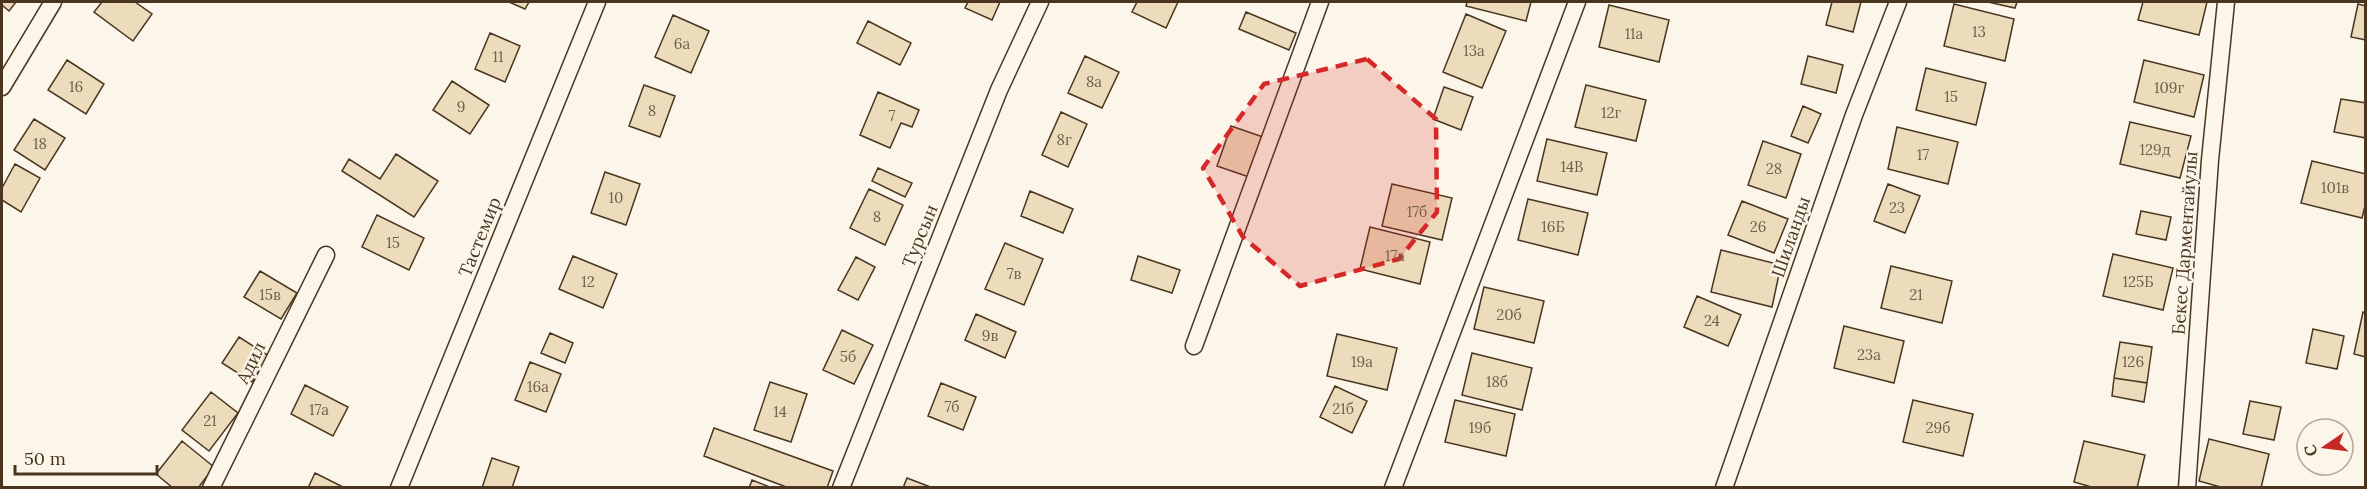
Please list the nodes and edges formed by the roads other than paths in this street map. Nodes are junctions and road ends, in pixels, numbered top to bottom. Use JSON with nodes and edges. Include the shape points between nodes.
{"nodes":[{"id":1,"x":53,"y":2,"type":"edge"},
{"id":2,"x":597,"y":2,"type":"edge"},
{"id":3,"x":1040,"y":2,"type":"edge"},
{"id":4,"x":1320,"y":2,"type":"edge"},
{"id":5,"x":1577,"y":2,"type":"edge"},
{"id":6,"x":1898,"y":2,"type":"edge"},
{"id":7,"x":2226,"y":2,"type":"edge"},
{"id":8,"x":2,"y":87,"type":"edge"},
{"id":9,"x":326,"y":255,"type":"dead end"},
{"id":10,"x":1194,"y":346,"type":"dead end"},
{"id":11,"x":211,"y":488,"type":"edge"},
{"id":12,"x":399,"y":488,"type":"edge"},
{"id":13,"x":841,"y":488,"type":"edge"},
{"id":14,"x":1393,"y":488,"type":"edge"},
{"id":15,"x":1725,"y":488,"type":"edge"},
{"id":16,"x":2187,"y":488,"type":"edge"}],
"edges":[{"from":1,"to":8,"type":"street"},
{"from":2,"to":12,"type":"street","name":"Тастемир"},
{"from":3,"to":13,"type":"street","name":"Турсын","via":[[999,90]]},
{"from":4,"to":10,"type":"street"},
{"from":5,"to":14,"type":"street"},
{"from":6,"to":15,"type":"street","name":"Шиланды","via":[[1854,115]]},
{"from":7,"to":16,"type":"street","name":"Бекес Дарментайулы","via":[[2210,160]]},
{"from":9,"to":11,"type":"street","name":"Адил"}]}
